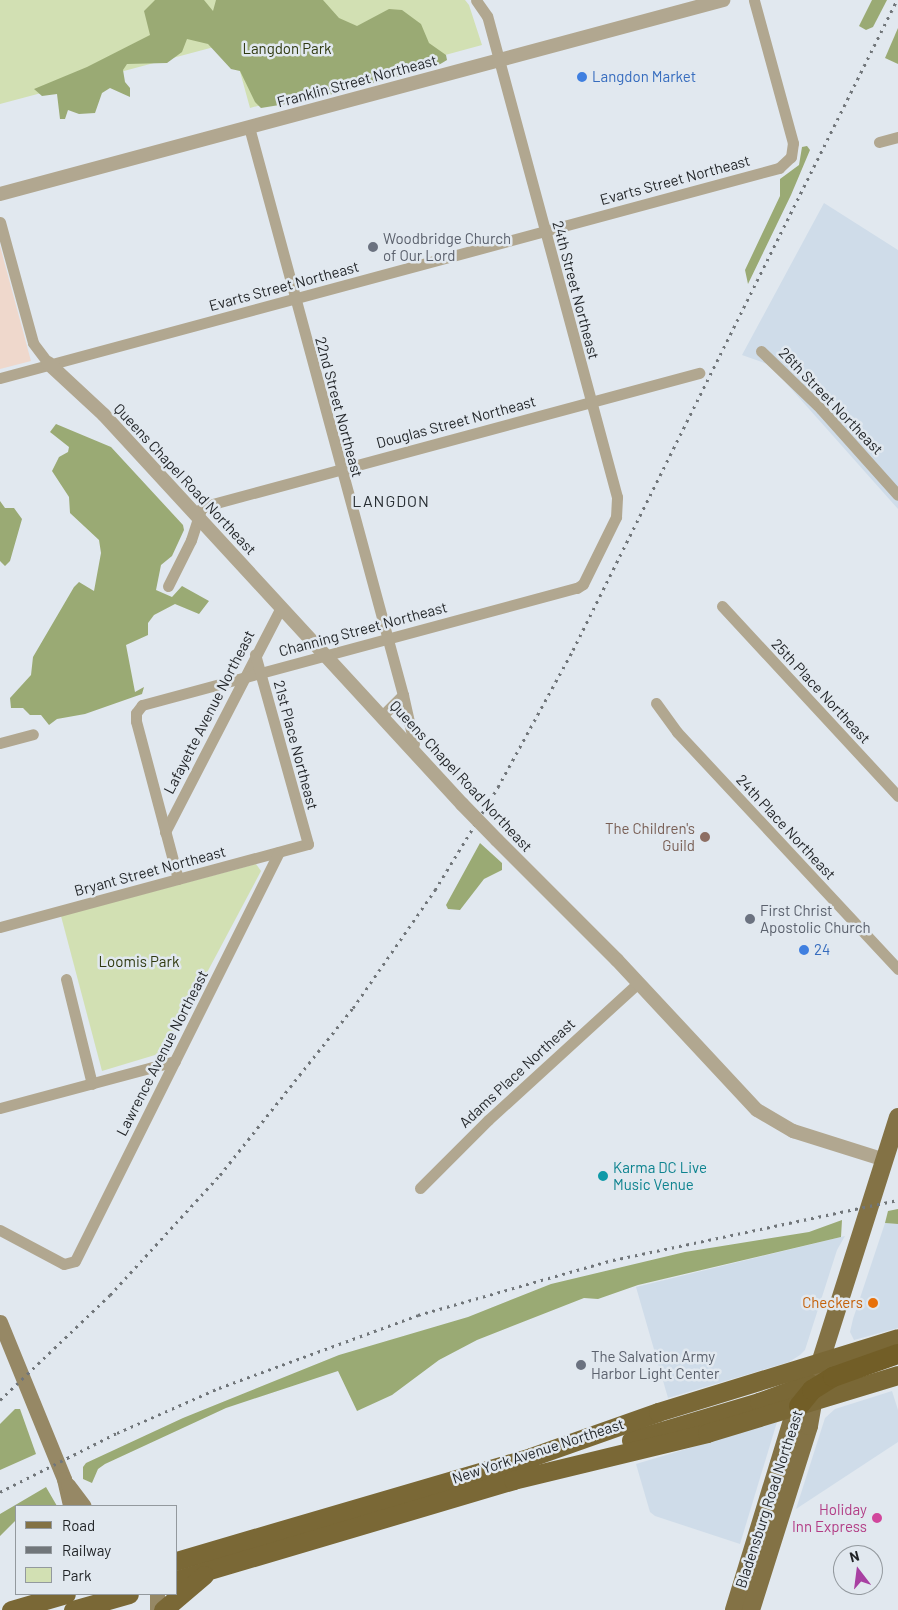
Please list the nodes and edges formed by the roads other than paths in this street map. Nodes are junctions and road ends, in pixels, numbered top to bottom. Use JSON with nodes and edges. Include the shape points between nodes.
{"nodes":[{"id":1,"x":476,"y":0,"type":"edge"},
{"id":2,"x":723,"y":0,"type":"edge"},
{"id":3,"x":754,"y":0,"type":"edge"},
{"id":4,"x":499,"y":60,"type":"junction"},
{"id":5,"x":249,"y":127,"type":"junction"},
{"id":6,"x":898,"y":137,"type":"edge"},
{"id":7,"x":879,"y":142,"type":"dead end"},
{"id":8,"x":0,"y":194,"type":"edge"},
{"id":9,"x":0,"y":222,"type":"edge"},
{"id":10,"x":545,"y":231,"type":"junction"},
{"id":11,"x":295,"y":298,"type":"junction"},
{"id":12,"x":762,"y":351,"type":"dead end"},
{"id":13,"x":48,"y":363,"type":"junction"},
{"id":14,"x":699,"y":373,"type":"dead end"},
{"id":15,"x":0,"y":378,"type":"edge"},
{"id":16,"x":591,"y":402,"type":"junction"},
{"id":17,"x":341,"y":469,"type":"junction"},
{"id":18,"x":898,"y":495,"type":"edge"},
{"id":19,"x":197,"y":516,"type":"junction"},
{"id":20,"x":590,"y":572,"type":"joint"},
{"id":21,"x":168,"y":586,"type":"dead end"},
{"id":22,"x":722,"y":606,"type":"dead end"},
{"id":23,"x":281,"y":607,"type":"junction"},
{"id":24,"x":386,"y":638,"type":"junction"},
{"id":25,"x":255,"y":654,"type":"junction"},
{"id":26,"x":325,"y":655,"type":"junction"},
{"id":27,"x":260,"y":672,"type":"junction"},
{"id":28,"x":242,"y":677,"type":"junction"},
{"id":29,"x":403,"y":695,"type":"junction"},
{"id":30,"x":656,"y":703,"type":"dead end"},
{"id":31,"x":382,"y":716,"type":"junction"},
{"id":32,"x":33,"y":734,"type":"dead end"},
{"id":33,"x":0,"y":743,"type":"edge"},
{"id":34,"x":414,"y":744,"type":"dead end"},
{"id":35,"x":898,"y":796,"type":"edge"},
{"id":36,"x":165,"y":832,"type":"junction"},
{"id":37,"x":308,"y":844,"type":"joint"},
{"id":38,"x":279,"y":852,"type":"junction"},
{"id":39,"x":178,"y":879,"type":"junction"},
{"id":40,"x":0,"y":927,"type":"edge"},
{"id":41,"x":898,"y":969,"type":"edge"},
{"id":42,"x":66,"y":979,"type":"dead end"},
{"id":43,"x":638,"y":983,"type":"junction"},
{"id":44,"x":175,"y":1061,"type":"junction"},
{"id":45,"x":92,"y":1084,"type":"junction"},
{"id":46,"x":0,"y":1108,"type":"edge"},
{"id":47,"x":898,"y":1117,"type":"edge"},
{"id":48,"x":885,"y":1160,"type":"junction"},
{"id":49,"x":420,"y":1188,"type":"dead end"},
{"id":50,"x":0,"y":1230,"type":"edge"},
{"id":51,"x":0,"y":1322,"type":"edge"},
{"id":52,"x":898,"y":1338,"type":"edge"},
{"id":53,"x":898,"y":1354,"type":"edge"},
{"id":54,"x":820,"y":1363,"type":"junction"},
{"id":55,"x":898,"y":1375,"type":"edge"},
{"id":56,"x":735,"y":1389,"type":"junction"},
{"id":57,"x":810,"y":1394,"type":"junction"},
{"id":58,"x":740,"y":1408,"type":"junction"},
{"id":59,"x":566,"y":1445,"type":"junction"},
{"id":60,"x":581,"y":1464,"type":"junction"},
{"id":61,"x":64,"y":1479,"type":"junction"},
{"id":62,"x":449,"y":1490,"type":"junction"},
{"id":63,"x":70,"y":1505,"type":"edge"},
{"id":64,"x":83,"y":1505,"type":"edge"},
{"id":65,"x":347,"y":1520,"type":"junction"},
{"id":66,"x":178,"y":1560,"type":"edge"},
{"id":67,"x":212,"y":1569,"type":"junction"},
{"id":68,"x":178,"y":1579,"type":"edge"},
{"id":69,"x":27,"y":1595,"type":"edge"},
{"id":70,"x":126,"y":1595,"type":"edge"},
{"id":71,"x":157,"y":1595,"type":"edge"},
{"id":72,"x":64,"y":1598,"type":"edge"},
{"id":73,"x":10,"y":1610,"type":"edge"},
{"id":74,"x":74,"y":1610,"type":"edge"},
{"id":75,"x":157,"y":1610,"type":"edge"},
{"id":76,"x":163,"y":1610,"type":"edge"},
{"id":77,"x":734,"y":1610,"type":"edge"},
{"id":78,"x":751,"y":1610,"type":"edge"}],
"edges":[{"from":1,"to":4,"type":"street","name":"24th Street Northeast","via":[[486,12]]},
{"from":2,"to":4,"type":"street","name":"Franklin Street Northeast"},
{"from":3,"to":10,"type":"street","name":"Evarts Street Northeast","via":[[793,143],[791,157],[779,168]]},
{"from":4,"to":5,"type":"street","name":"Franklin Street Northeast"},
{"from":4,"to":10,"type":"street","name":"24th Street Northeast"},
{"from":5,"to":8,"type":"street","name":"Franklin Street Northeast"},
{"from":5,"to":11,"type":"street","name":"22nd Street Northeast"},
{"from":6,"to":7,"type":"street"},
{"from":9,"to":13,"type":"street","via":[[33,343]]},
{"from":10,"to":11,"type":"street","name":"Evarts Street Northeast"},
{"from":10,"to":16,"type":"street","name":"24th Street Northeast"},
{"from":11,"to":13,"type":"street","name":"Evarts Street Northeast"},
{"from":11,"to":17,"type":"street","name":"22nd Street Northeast"},
{"from":12,"to":18,"type":"street","name":"26th Street Northeast","via":[[821,409]]},
{"from":13,"to":15,"type":"street","name":"Evarts Street Northeast"},
{"from":13,"to":19,"type":"street","name":"Queens Chapel Road Northeast","via":[[104,415]]},
{"from":14,"to":16,"type":"street","name":"Douglas Street Northeast"},
{"from":16,"to":17,"type":"street","name":"Douglas Street Northeast"},
{"from":16,"to":20,"type":"street","name":"24th Street Northeast","via":[[618,507]]},
{"from":17,"to":19,"type":"street","name":"Douglas Street Northeast","via":[[205,506]]},
{"from":17,"to":24,"type":"street","name":"22nd Street Northeast"},
{"from":19,"to":21,"type":"street","via":[[191,540]]},
{"from":19,"to":23,"type":"street","name":"Queens Chapel Road Northeast"},
{"from":20,"to":24,"type":"street","name":"Channing Street Northeast","via":[[577,588]]},
{"from":22,"to":35,"type":"street","name":"25th Place Northeast"},
{"from":23,"to":25,"type":"street","name":"Lafayette Avenue Northeast"},
{"from":23,"to":26,"type":"street","name":"Queens Chapel Road Northeast"},
{"from":24,"to":26,"type":"street","name":"Channing Street Northeast"},
{"from":24,"to":29,"type":"street","name":"22nd Street Northeast"},
{"from":25,"to":27,"type":"street","name":"21st Place Northeast"},
{"from":25,"to":28,"type":"street","name":"Lafayette Avenue Northeast"},
{"from":26,"to":27,"type":"street","name":"Channing Street Northeast"},
{"from":26,"to":31,"type":"street","name":"Queens Chapel Road Northeast"},
{"from":27,"to":28,"type":"street","name":"Channing Street Northeast"},
{"from":27,"to":37,"type":"street","name":"21st Place Northeast"},
{"from":28,"to":36,"type":"street","name":"Lafayette Avenue Northeast"},
{"from":28,"to":36,"type":"street","name":"Channing Street Northeast","via":[[137,709],[136,722]]},
{"from":29,"to":31,"type":"street"},
{"from":29,"to":34,"type":"street","name":"22nd Street Northeast"},
{"from":30,"to":41,"type":"street","name":"24th Place Northeast","via":[[677,732]]},
{"from":31,"to":43,"type":"street","name":"Queens Chapel Road Northeast","bridge":true,"via":[[462,804]]},
{"from":32,"to":33,"type":"street"},
{"from":36,"to":39,"type":"street"},
{"from":37,"to":38,"type":"street","name":"Bryant Street Northeast"},
{"from":38,"to":39,"type":"street","name":"Bryant Street Northeast"},
{"from":38,"to":44,"type":"street","name":"Lawrence Avenue Northeast"},
{"from":39,"to":40,"type":"street","name":"Bryant Street Northeast"},
{"from":42,"to":45,"type":"street"},
{"from":43,"to":48,"type":"street","name":"Queens Chapel Road Northeast","via":[[749,1102],[769,1119],[793,1131]]},
{"from":43,"to":49,"type":"street","name":"Adams Place Northeast","via":[[488,1120]]},
{"from":44,"to":45,"type":"street"},
{"from":44,"to":50,"type":"street","name":"Lawrence Avenue Northeast","via":[[77,1258],[69,1264]]},
{"from":45,"to":46,"type":"street"},
{"from":47,"to":48,"type":"main road","name":"Bladensburg Road Northeast"},
{"from":48,"to":54,"type":"main road","name":"Bladensburg Road Northeast"},
{"from":51,"to":61,"type":"main road"},
{"from":52,"to":54,"type":"highway","name":"New York Avenue Northeast"},
{"from":53,"to":57,"type":"highway","via":[[846,1371]]},
{"from":54,"to":56,"type":"highway","name":"New York Avenue Northeast"},
{"from":54,"to":57,"type":"main road","name":"Bladensburg Road Northeast"},
{"from":55,"to":57,"type":"highway","name":"New York Avenue Northeast"},
{"from":56,"to":58,"type":"highway"},
{"from":56,"to":59,"type":"highway","name":"New York Avenue Northeast"},
{"from":57,"to":58,"type":"highway"},
{"from":57,"to":60,"type":"highway","name":"New York Avenue Northeast","via":[[670,1443]]},
{"from":57,"to":77,"type":"main road","name":"Bladensburg Road Northeast"},
{"from":57,"to":78,"type":"main road","name":"Bladensburg Road Northeast","via":[[809,1426]]},
{"from":58,"to":60,"type":"highway","via":[[633,1440]]},
{"from":59,"to":60,"type":"highway"},
{"from":59,"to":62,"type":"highway","name":"New York Avenue Northeast"},
{"from":60,"to":62,"type":"highway","name":"New York Avenue Northeast"},
{"from":61,"to":63,"type":"main road"},
{"from":61,"to":64,"type":"main road"},
{"from":62,"to":65,"type":"highway","name":"New York Avenue Northeast"},
{"from":65,"to":66,"type":"highway","name":"New York Avenue Northeast"},
{"from":65,"to":67,"type":"highway","name":"New York Avenue Northeast"},
{"from":67,"to":68,"type":"highway","name":"New York Avenue Northeast"},
{"from":67,"to":76,"type":"highway"},
{"from":69,"to":73,"type":"highway"},
{"from":70,"to":74,"type":"highway"},
{"from":71,"to":75,"type":"main road"},
{"from":72,"to":73,"type":"highway"}]}
